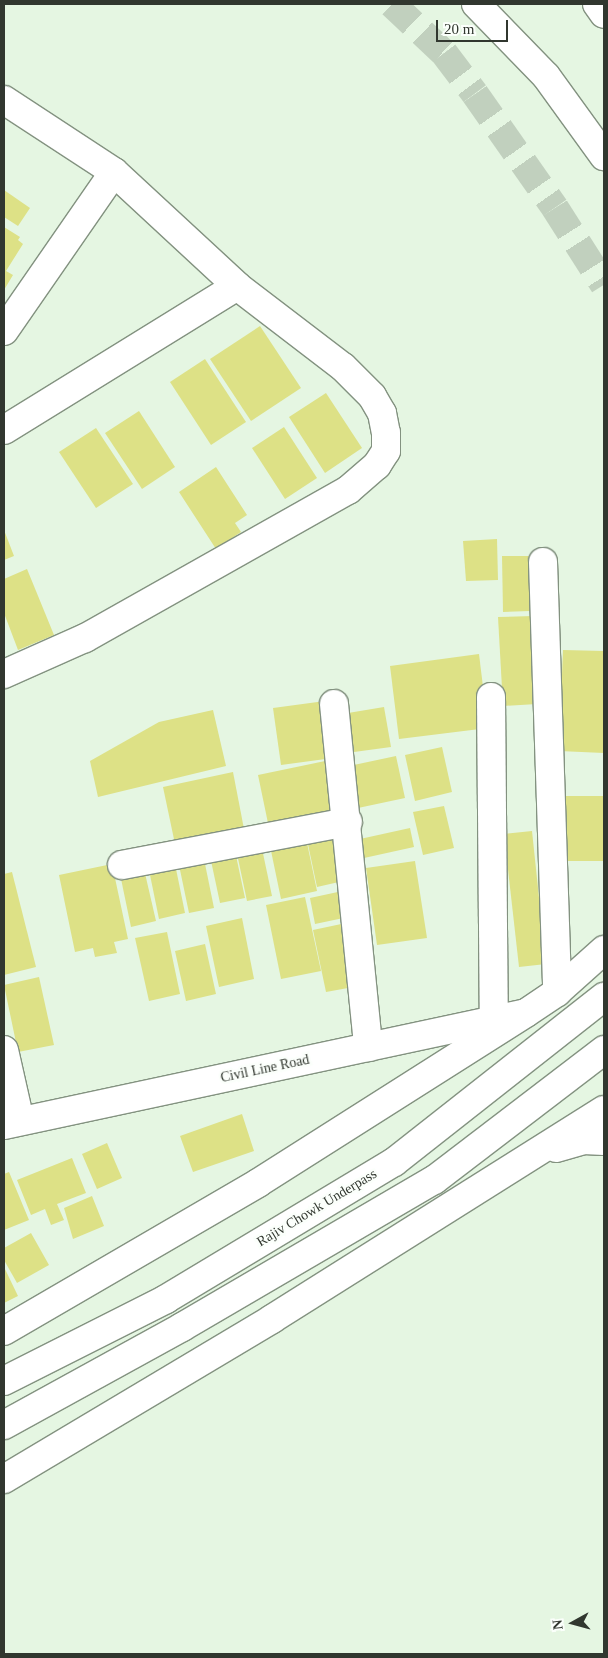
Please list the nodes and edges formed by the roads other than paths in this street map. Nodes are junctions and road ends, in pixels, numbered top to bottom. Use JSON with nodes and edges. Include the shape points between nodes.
{"nodes":[{"id":1,"x":476,"y":4,"type":"edge"},
{"id":2,"x":597,"y":4,"type":"edge"},
{"id":3,"x":604,"y":14,"type":"edge"},
{"id":4,"x":4,"y":100,"type":"edge"},
{"id":5,"x":604,"y":156,"type":"edge"},
{"id":6,"x":114,"y":172,"type":"junction"},
{"id":7,"x":237,"y":286,"type":"junction"},
{"id":8,"x":4,"y":331,"type":"edge"},
{"id":9,"x":8,"y":422,"type":"edge"},
{"id":10,"x":543,"y":562,"type":"dead end"},
{"id":11,"x":4,"y":674,"type":"edge"},
{"id":12,"x":491,"y":697,"type":"dead end"},
{"id":13,"x":334,"y":704,"type":"dead end"},
{"id":14,"x":348,"y":822,"type":"junction"},
{"id":15,"x":122,"y":865,"type":"dead end"},
{"id":16,"x":604,"y":950,"type":"edge"},
{"id":17,"x":558,"y":992,"type":"junction"},
{"id":18,"x":604,"y":997,"type":"edge"},
{"id":19,"x":526,"y":1013,"type":"junction"},
{"id":20,"x":494,"y":1020,"type":"junction"},
{"id":21,"x":368,"y":1047,"type":"junction"},
{"id":22,"x":4,"y":1050,"type":"edge"},
{"id":23,"x":604,"y":1050,"type":"edge"},
{"id":24,"x":604,"y":1110,"type":"edge"},
{"id":25,"x":12,"y":1123,"type":"edge"},
{"id":26,"x":604,"y":1141,"type":"edge"},
{"id":27,"x":538,"y":1154,"type":"junction"},
{"id":28,"x":4,"y":1331,"type":"edge"},
{"id":29,"x":4,"y":1381,"type":"edge"},
{"id":30,"x":4,"y":1426,"type":"edge"},
{"id":31,"x":4,"y":1479,"type":"edge"}],
"edges":[{"from":1,"to":5,"type":"main road","via":[[546,76]]},
{"from":2,"to":3,"type":"main road"},
{"from":4,"to":6,"type":"main road"},
{"from":6,"to":7,"type":"main road"},
{"from":6,"to":8,"type":"main road"},
{"from":7,"to":9,"type":"main road"},
{"from":7,"to":11,"type":"main road","via":[[344,367],[372,396],[382,413],[386,433],[386,451],[377,466],[348,490],[102,628]]},
{"from":10,"to":17,"type":"main road"},
{"from":12,"to":20,"type":"main road"},
{"from":13,"to":14,"type":"main road"},
{"from":14,"to":15,"type":"main road"},
{"from":14,"to":21,"type":"main road"},
{"from":16,"to":17,"type":"main road"},
{"from":17,"to":19,"type":"main road"},
{"from":18,"to":29,"type":"main road","name":"Rajiv Chowk Underpass","via":[[394,1162],[166,1299]]},
{"from":19,"to":20,"type":"main road","name":"Civil Line Road"},
{"from":19,"to":28,"type":"main road","via":[[258,1183]]},
{"from":20,"to":21,"type":"main road","name":"Civil Line Road"},
{"from":21,"to":25,"type":"main road","name":"Civil Line Road"},
{"from":22,"to":25,"type":"main road"},
{"from":23,"to":30,"type":"main road","via":[[434,1180]]},
{"from":24,"to":27,"type":"main road"},
{"from":26,"to":27,"type":"main road","via":[[584,1140]]},
{"from":27,"to":31,"type":"main road","via":[[272,1319]]}]}
